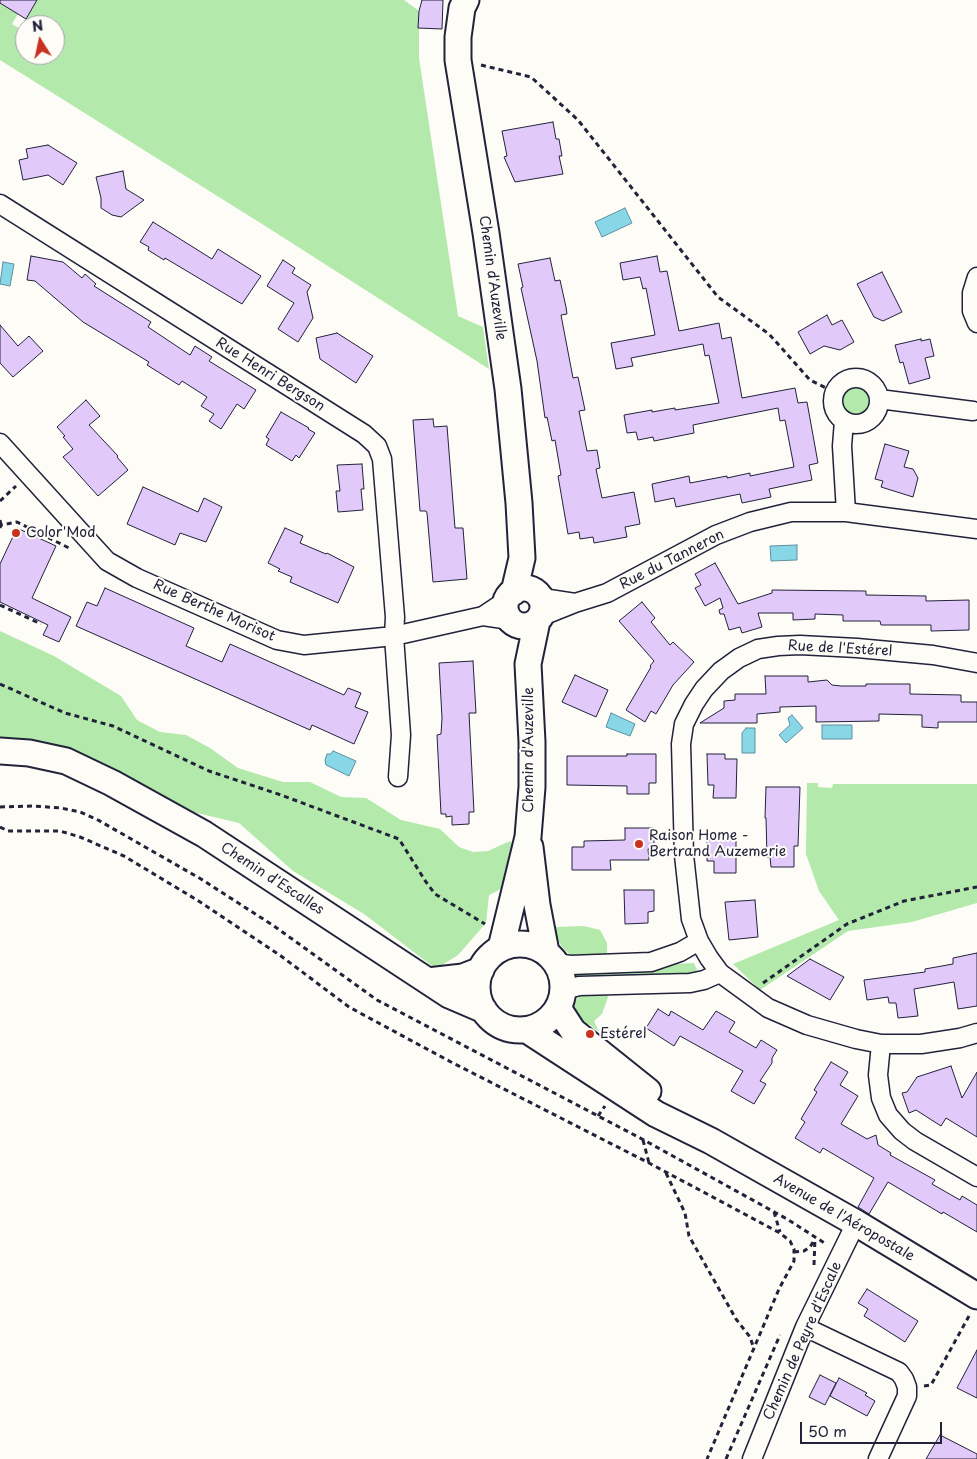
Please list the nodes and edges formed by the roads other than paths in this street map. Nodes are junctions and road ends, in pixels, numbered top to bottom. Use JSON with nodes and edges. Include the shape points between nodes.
{"nodes":[{"id":1,"x":466,"y":0,"type":"edge"},
{"id":2,"x":0,"y":204,"type":"edge"},
{"id":3,"x":977,"y":277,"type":"edge"},
{"id":4,"x":977,"y":322,"type":"edge"},
{"id":5,"x":879,"y":399,"type":"junction"},
{"id":6,"x":973,"y":411,"type":"dead end"},
{"id":7,"x":844,"y":421,"type":"junction"},
{"id":8,"x":0,"y":442,"type":"edge"},
{"id":9,"x":846,"y":512,"type":"junction"},
{"id":10,"x":977,"y":529,"type":"edge"},
{"id":11,"x":524,"y":608,"type":"junction"},
{"id":12,"x":394,"y":636,"type":"junction"},
{"id":13,"x":977,"y":662,"type":"edge"},
{"id":14,"x":0,"y":751,"type":"edge"},
{"id":15,"x":0,"y":763,"type":"edge"},
{"id":16,"x":398,"y":777,"type":"dead end"},
{"id":17,"x":112,"y":783,"type":"junction"},
{"id":18,"x":528,"y":837,"type":"junction"},
{"id":19,"x":699,"y":941,"type":"junction"},
{"id":20,"x":501,"y":948,"type":"junction"},
{"id":21,"x":551,"y":958,"type":"junction"},
{"id":22,"x":481,"y":970,"type":"junction"},
{"id":23,"x":720,"y":973,"type":"junction"},
{"id":24,"x":428,"y":980,"type":"junction"},
{"id":25,"x":561,"y":999,"type":"junction"},
{"id":26,"x":484,"y":1010,"type":"junction"},
{"id":27,"x":528,"y":1030,"type":"junction"},
{"id":28,"x":977,"y":1033,"type":"edge"},
{"id":29,"x":881,"y":1044,"type":"junction"},
{"id":30,"x":711,"y":1141,"type":"junction"},
{"id":31,"x":977,"y":1177,"type":"edge"},
{"id":32,"x":856,"y":1223,"type":"junction"},
{"id":33,"x":975,"y":1304,"type":"edge"},
{"id":34,"x":806,"y":1327,"type":"junction"},
{"id":35,"x":752,"y":1459,"type":"edge"},
{"id":36,"x":878,"y":1459,"type":"edge"}],
"edges":[{"from":1,"to":11,"type":"street","name":"Chemin d'Auzeville","via":[[458,37],[458,60],[508,389],[519,503]]},
{"from":2,"to":12,"type":"street","name":"Rue Henri Bergson","via":[[364,434],[377,446],[382,459],[396,617]]},
{"from":3,"to":4,"type":"street","via":[[972,293],[972,311]]},
{"from":5,"to":6,"type":"street"},
{"from":5,"to":7,"type":"street","via":[[876,413],[870,420],[856,424]]},
{"from":5,"to":7,"type":"street","via":[[870,382],[859,378],[843,381],[832,400],[834,409]]},
{"from":7,"to":9,"type":"street","via":[[842,446]]},
{"from":8,"to":12,"type":"street","name":"Rue Berthe Morisot","via":[[107,561],[137,578],[277,640],[304,645]]},
{"from":9,"to":10,"type":"street","name":"Rue du Tanneron"},
{"from":9,"to":11,"type":"street","name":"Rue du Tanneron","via":[[791,512],[750,522],[716,535],[607,593],[575,603]]},
{"from":11,"to":12,"type":"street","name":"Rue Berthe Morisot"},
{"from":11,"to":18,"type":"street","name":"Chemin d'Auzeville","via":[[532,742]]},
{"from":12,"to":16,"type":"street","name":"Rue Henri Bergson","via":[[401,735]]},
{"from":13,"to":19,"type":"street","name":"Rue de l'Estérel","via":[[933,655],[800,644],[758,649],[720,671],[694,704],[684,724],[681,744],[684,854],[691,919]]},
{"from":14,"to":17,"type":"street","name":"Chemin d'Escalles","via":[[29,753],[66,762]]},
{"from":15,"to":17,"type":"street","name":"Chemin d'Escalles","via":[[50,765]]},
{"from":17,"to":24,"type":"street","name":"Chemin d'Escalles","via":[[204,834]]},
{"from":18,"to":20,"type":"street","name":"Chemin d'Auzeville"},
{"from":18,"to":21,"type":"street","name":"Chemin d'Auzeville","via":[[537,905]]},
{"from":19,"to":21,"type":"street","via":[[652,962],[570,965]]},
{"from":19,"to":23,"type":"street","name":"Rue de l'Estérel"},
{"from":20,"to":21,"type":"street","via":[[519,944],[533,946]]},
{"from":20,"to":22,"type":"street","via":[[488,958]]},
{"from":21,"to":25,"type":"street","via":[[562,977]]},
{"from":22,"to":24,"type":"street","via":[[463,977]]},
{"from":22,"to":26,"type":"street","via":[[477,994]]},
{"from":23,"to":25,"type":"street","via":[[690,983],[579,986]]},
{"from":23,"to":29,"type":"street","name":"Rue de l'Estérel","via":[[768,1008],[807,1025]]},
{"from":24,"to":26,"type":"street","name":"Chemin d'Escalles","via":[[449,995]]},
{"from":25,"to":27,"type":"street","via":[[550,1018]]},
{"from":25,"to":30,"type":"street","name":"Avenue de l'Aéropostale","via":[[572,1031]]},
{"from":26,"to":27,"type":"street","via":[[505,1028]]},
{"from":27,"to":30,"type":"street","name":"Avenue de l'Aéropostale","via":[[656,1114]]},
{"from":28,"to":29,"type":"street","name":"Rue de l'Estérel","via":[[921,1044]]},
{"from":29,"to":31,"type":"street","via":[[878,1075],[881,1098],[888,1115],[914,1141]]},
{"from":30,"to":32,"type":"street","name":"Avenue de l'Aéropostale"},
{"from":32,"to":33,"type":"street","name":"Avenue de l'Aéropostale"},
{"from":32,"to":34,"type":"street","name":"Chemin de Peyre d'Escale"},
{"from":34,"to":35,"type":"street","name":"Chemin de Peyre d'Escale"},
{"from":34,"to":36,"type":"street","via":[[899,1372],[904,1379],[907,1396]]}]}
